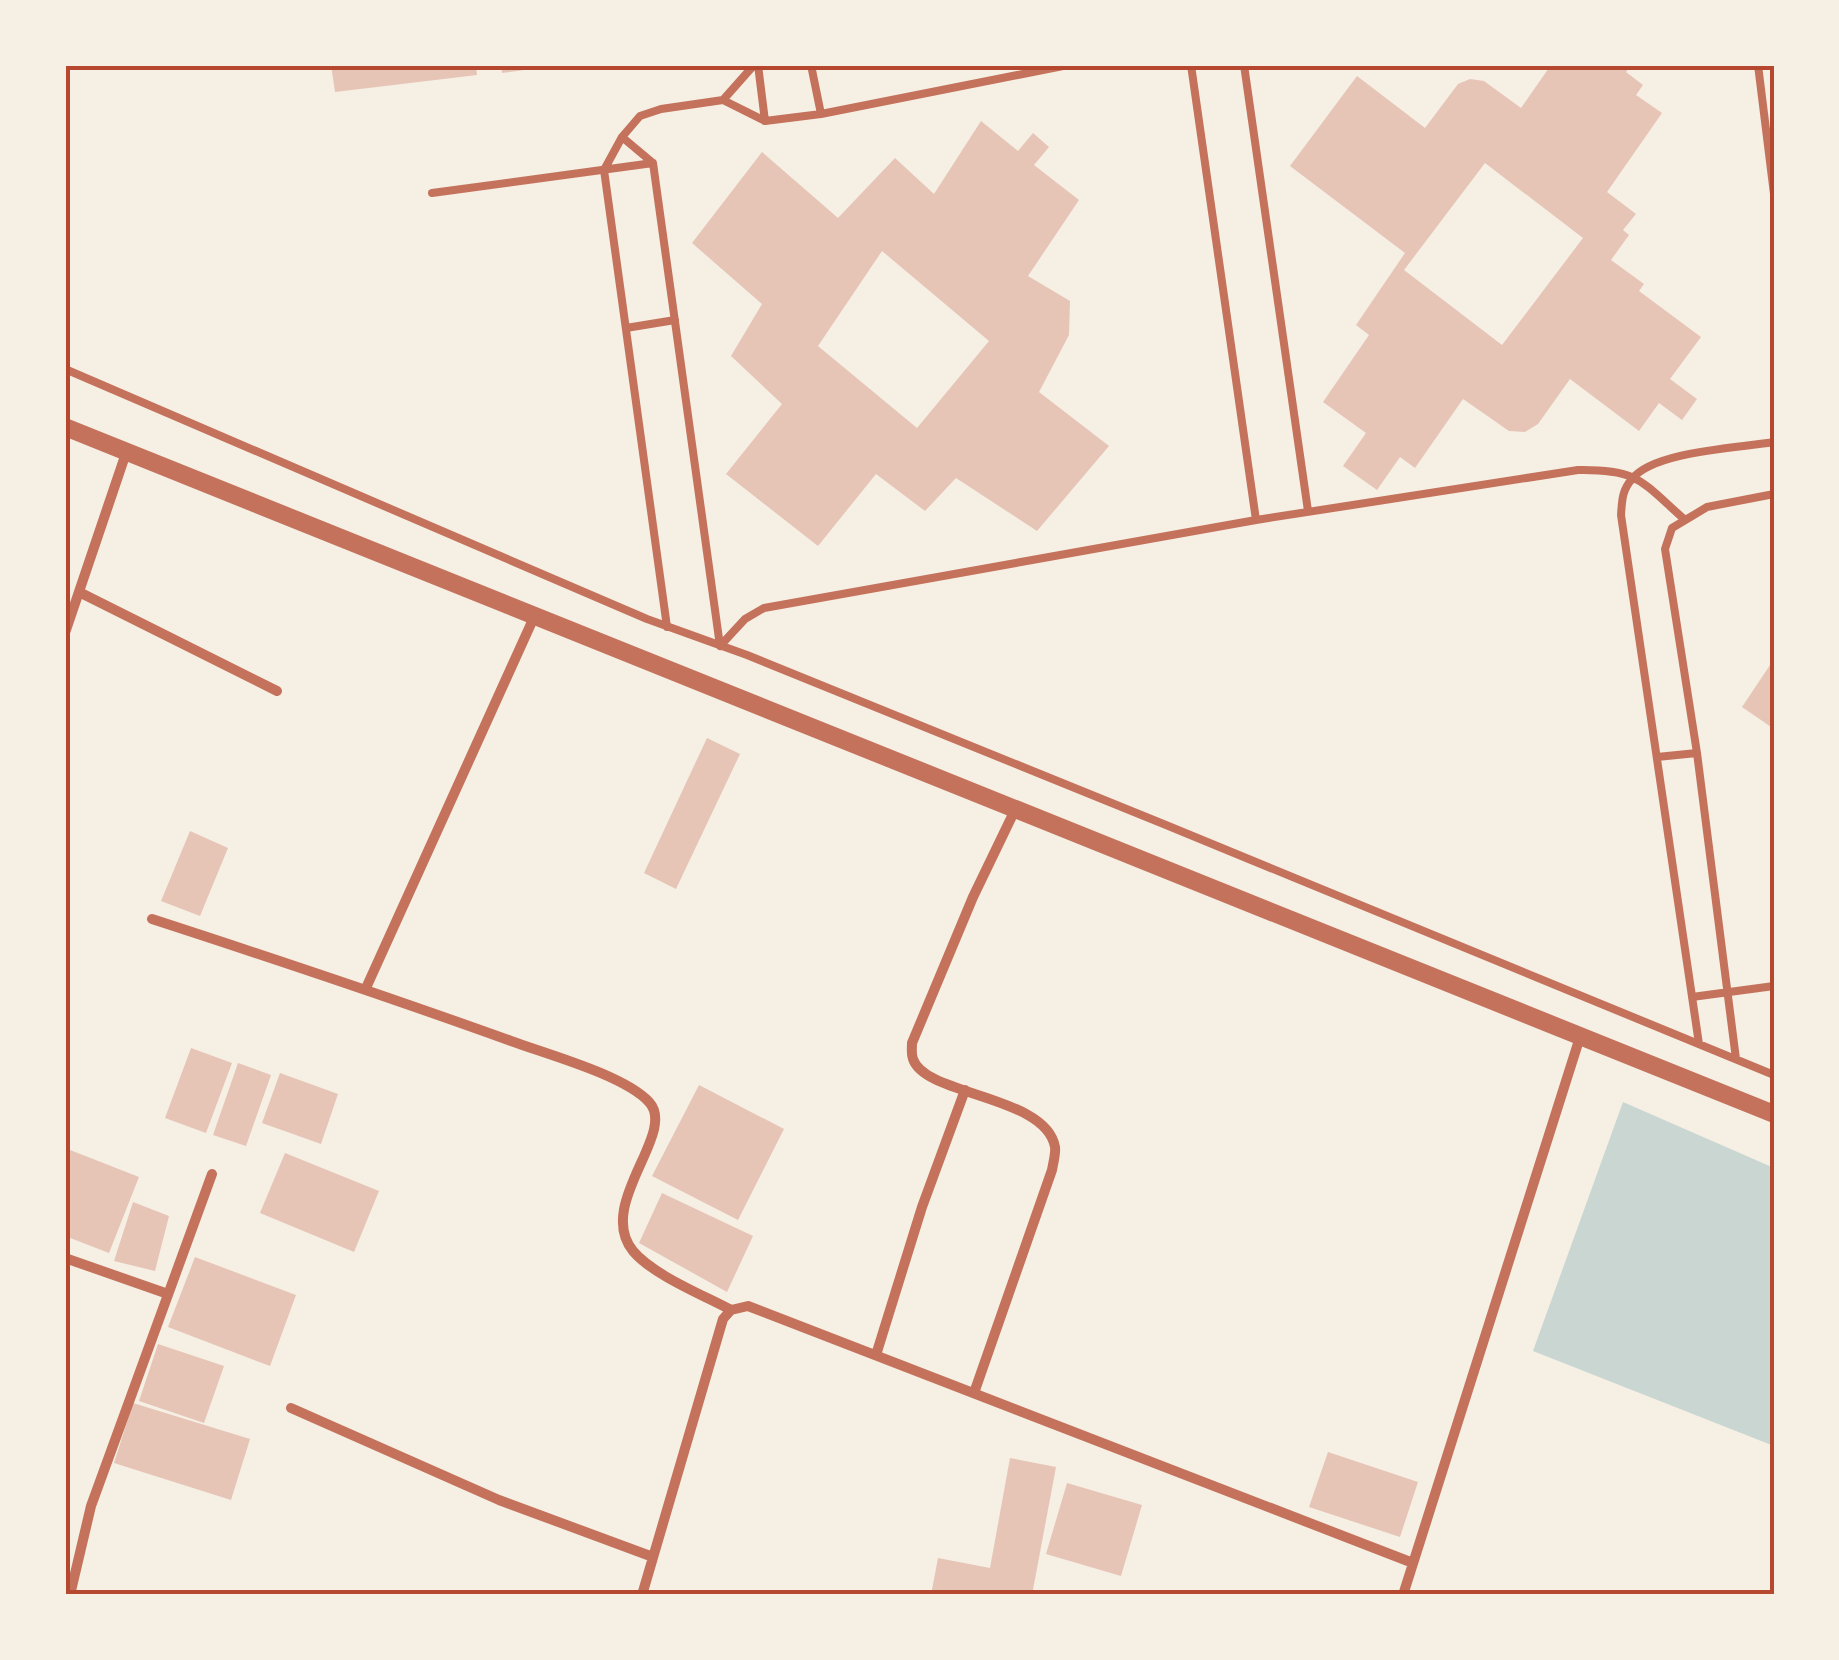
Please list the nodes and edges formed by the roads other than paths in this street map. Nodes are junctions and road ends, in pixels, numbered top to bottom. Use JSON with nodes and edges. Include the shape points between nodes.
{"nodes":[{"id":1,"x":756,"y":65,"type":"edge"},
{"id":2,"x":811,"y":65,"type":"edge"},
{"id":3,"x":1068,"y":65,"type":"edge"},
{"id":4,"x":1191,"y":65,"type":"edge"},
{"id":5,"x":1244,"y":65,"type":"edge"},
{"id":6,"x":1758,"y":65,"type":"edge"},
{"id":7,"x":723,"y":100,"type":"junction"},
{"id":8,"x":820,"y":114,"type":"junction"},
{"id":9,"x":765,"y":121,"type":"junction"},
{"id":10,"x":622,"y":137,"type":"junction"},
{"id":11,"x":653,"y":163,"type":"junction"},
{"id":12,"x":604,"y":170,"type":"junction"},
{"id":13,"x":432,"y":193,"type":"dead end"},
{"id":14,"x":1774,"y":194,"type":"edge"},
{"id":15,"x":675,"y":320,"type":"junction"},
{"id":16,"x":626,"y":328,"type":"junction"},
{"id":17,"x":65,"y":370,"type":"edge"},
{"id":18,"x":65,"y":427,"type":"edge"},
{"id":19,"x":1774,"y":442,"type":"edge"},
{"id":20,"x":126,"y":452,"type":"junction"},
{"id":21,"x":1634,"y":475,"type":"junction"},
{"id":22,"x":1774,"y":494,"type":"edge"},
{"id":23,"x":1308,"y":512,"type":"junction"},
{"id":24,"x":1684,"y":518,"type":"junction"},
{"id":25,"x":1256,"y":520,"type":"junction"},
{"id":26,"x":79,"y":592,"type":"junction"},
{"id":27,"x":69,"y":607,"type":"edge"},
{"id":28,"x":535,"y":614,"type":"junction"},
{"id":29,"x":667,"y":626,"type":"junction"},
{"id":30,"x":65,"y":633,"type":"edge"},
{"id":31,"x":720,"y":646,"type":"junction"},
{"id":32,"x":276,"y":691,"type":"dead end"},
{"id":33,"x":1696,"y":753,"type":"junction"},
{"id":34,"x":1657,"y":757,"type":"junction"},
{"id":35,"x":1015,"y":810,"type":"junction"},
{"id":36,"x":152,"y":919,"type":"dead end"},
{"id":37,"x":1774,"y":986,"type":"edge"},
{"id":38,"x":366,"y":988,"type":"junction"},
{"id":39,"x":1726,"y":992,"type":"junction"},
{"id":40,"x":1692,"y":996,"type":"junction"},
{"id":41,"x":1580,"y":1038,"type":"junction"},
{"id":42,"x":1699,"y":1044,"type":"junction"},
{"id":43,"x":1736,"y":1059,"type":"junction"},
{"id":44,"x":1774,"y":1075,"type":"edge"},
{"id":45,"x":965,"y":1090,"type":"junction"},
{"id":46,"x":1774,"y":1114,"type":"edge"},
{"id":47,"x":212,"y":1174,"type":"dead end"},
{"id":48,"x":65,"y":1258,"type":"edge"},
{"id":49,"x":168,"y":1294,"type":"junction"},
{"id":50,"x":730,"y":1310,"type":"junction"},
{"id":51,"x":876,"y":1355,"type":"junction"},
{"id":52,"x":974,"y":1393,"type":"junction"},
{"id":53,"x":292,"y":1408,"type":"dead end"},
{"id":54,"x":653,"y":1556,"type":"junction"},
{"id":55,"x":1413,"y":1564,"type":"junction"},
{"id":56,"x":70,"y":1595,"type":"edge"},
{"id":57,"x":642,"y":1595,"type":"edge"},
{"id":58,"x":1403,"y":1595,"type":"edge"}],
"edges":[{"from":1,"to":7,"type":"lane"},
{"from":1,"to":9,"type":"lane"},
{"from":2,"to":8,"type":"lane"},
{"from":3,"to":8,"type":"lane"},
{"from":4,"to":25,"type":"lane"},
{"from":5,"to":23,"type":"lane"},
{"from":6,"to":14,"type":"lane"},
{"from":7,"to":9,"type":"lane"},
{"from":7,"to":10,"type":"lane","via":[[649,111]]},
{"from":8,"to":9,"type":"lane"},
{"from":10,"to":11,"type":"lane"},
{"from":10,"to":12,"type":"lane"},
{"from":11,"to":12,"type":"lane"},
{"from":11,"to":15,"type":"lane"},
{"from":12,"to":13,"type":"lane"},
{"from":12,"to":16,"type":"lane"},
{"from":15,"to":16,"type":"lane"},
{"from":15,"to":31,"type":"lane"},
{"from":16,"to":29,"type":"lane"},
{"from":17,"to":29,"type":"lane"},
{"from":18,"to":20,"type":"street"},
{"from":19,"to":21,"type":"lane","via":[[1660,460]]},
{"from":20,"to":26,"type":"street"},
{"from":20,"to":28,"type":"street"},
{"from":21,"to":23,"type":"lane","via":[[1578,470]]},
{"from":21,"to":24,"type":"lane"},
{"from":21,"to":34,"type":"lane","via":[[1622,494],[1620,516]]},
{"from":22,"to":24,"type":"lane"},
{"from":23,"to":25,"type":"lane"},
{"from":24,"to":33,"type":"lane","via":[[1672,528],[1665,549]]},
{"from":25,"to":31,"type":"lane","via":[[764,608]]},
{"from":26,"to":27,"type":"street"},
{"from":26,"to":32,"type":"street"},
{"from":27,"to":30,"type":"street"},
{"from":28,"to":35,"type":"street"},
{"from":28,"to":38,"type":"street"},
{"from":29,"to":31,"type":"lane"},
{"from":31,"to":42,"type":"lane"},
{"from":33,"to":34,"type":"lane"},
{"from":33,"to":39,"type":"lane"},
{"from":34,"to":40,"type":"lane"},
{"from":35,"to":41,"type":"street"},
{"from":35,"to":45,"type":"street","via":[[912,1043],[913,1060],[924,1075]]},
{"from":36,"to":38,"type":"street"},
{"from":37,"to":39,"type":"lane"},
{"from":38,"to":50,"type":"street","via":[[577,1064],[651,1104],[656,1120],[624,1205],[629,1241],[662,1272]]},
{"from":39,"to":40,"type":"lane"},
{"from":39,"to":43,"type":"lane"},
{"from":40,"to":42,"type":"lane"},
{"from":41,"to":46,"type":"street"},
{"from":41,"to":55,"type":"street"},
{"from":42,"to":43,"type":"lane"},
{"from":43,"to":44,"type":"lane"},
{"from":45,"to":51,"type":"street"},
{"from":45,"to":52,"type":"street","via":[[1043,1124],[1055,1146]]},
{"from":47,"to":49,"type":"street"},
{"from":48,"to":49,"type":"street"},
{"from":49,"to":56,"type":"street","via":[[92,1506]]},
{"from":50,"to":51,"type":"street","via":[[748,1306]]},
{"from":50,"to":54,"type":"street"},
{"from":51,"to":52,"type":"street"},
{"from":52,"to":55,"type":"street"},
{"from":53,"to":54,"type":"street","via":[[498,1500]]},
{"from":54,"to":57,"type":"street"},
{"from":55,"to":58,"type":"street"}]}
